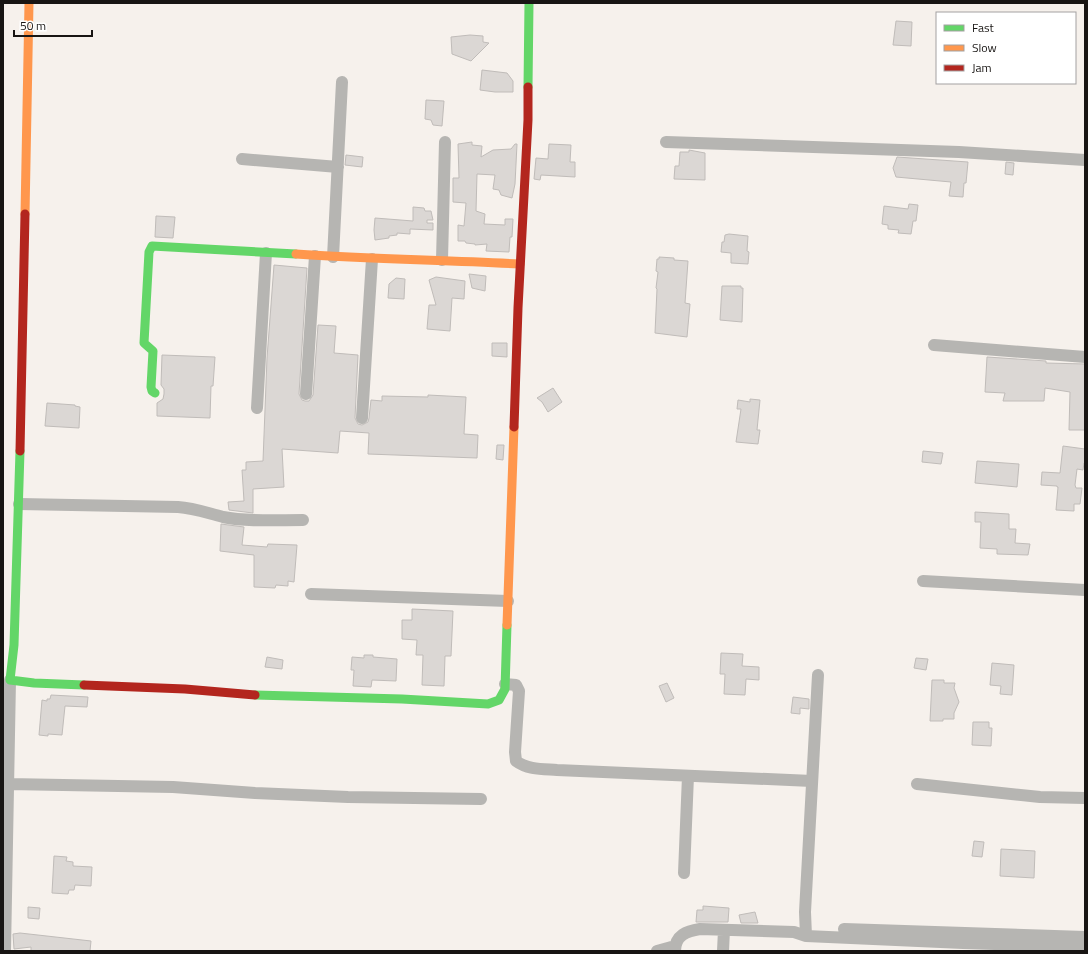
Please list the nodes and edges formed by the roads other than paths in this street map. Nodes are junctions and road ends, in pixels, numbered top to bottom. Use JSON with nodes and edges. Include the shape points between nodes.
{"nodes":[{"id":1,"x":29,"y":3,"type":"edge"},
{"id":2,"x":529,"y":3,"type":"edge"},
{"id":3,"x":342,"y":82,"type":"dead end"},
{"id":4,"x":445,"y":142,"type":"dead end"},
{"id":5,"x":666,"y":142,"type":"dead end"},
{"id":6,"x":242,"y":159,"type":"dead end"},
{"id":7,"x":1085,"y":160,"type":"edge"},
{"id":8,"x":338,"y":166,"type":"junction"},
{"id":9,"x":266,"y":253,"type":"junction"},
{"id":10,"x":315,"y":256,"type":"junction"},
{"id":11,"x":333,"y":257,"type":"junction"},
{"id":12,"x":372,"y":259,"type":"junction"},
{"id":13,"x":442,"y":260,"type":"junction"},
{"id":14,"x":520,"y":264,"type":"junction"},
{"id":15,"x":934,"y":345,"type":"dead end"},
{"id":16,"x":1085,"y":357,"type":"edge"},
{"id":17,"x":155,"y":393,"type":"dead end"},
{"id":18,"x":306,"y":394,"type":"dead end"},
{"id":19,"x":257,"y":408,"type":"dead end"},
{"id":20,"x":362,"y":418,"type":"dead end"},
{"id":21,"x":19,"y":504,"type":"junction"},
{"id":22,"x":303,"y":520,"type":"dead end"},
{"id":23,"x":923,"y":581,"type":"dead end"},
{"id":24,"x":1085,"y":590,"type":"edge"},
{"id":25,"x":310,"y":594,"type":"dead end"},
{"id":26,"x":508,"y":601,"type":"junction"},
{"id":27,"x":818,"y":675,"type":"dead end"},
{"id":28,"x":10,"y":680,"type":"junction"},
{"id":29,"x":505,"y":684,"type":"junction"},
{"id":30,"x":688,"y":776,"type":"junction"},
{"id":31,"x":812,"y":781,"type":"junction"},
{"id":32,"x":8,"y":784,"type":"junction"},
{"id":33,"x":918,"y":784,"type":"dead end"},
{"id":34,"x":1085,"y":798,"type":"edge"},
{"id":35,"x":481,"y":799,"type":"dead end"},
{"id":36,"x":684,"y":873,"type":"dead end"},
{"id":37,"x":724,"y":930,"type":"junction"},
{"id":38,"x":806,"y":932,"type":"junction"},
{"id":39,"x":1085,"y":937,"type":"edge"},
{"id":40,"x":1029,"y":940,"type":"junction"},
{"id":41,"x":963,"y":947,"type":"edge"},
{"id":42,"x":1085,"y":947,"type":"edge"},
{"id":43,"x":675,"y":948,"type":"edge"},
{"id":44,"x":5,"y":951,"type":"edge"},
{"id":45,"x":657,"y":951,"type":"edge"},
{"id":46,"x":723,"y":951,"type":"edge"}],
"edges":[{"from":1,"to":21,"type":"street"},
{"from":2,"to":14,"type":"street","via":[[528,120]]},
{"from":3,"to":8,"type":"street"},
{"from":4,"to":13,"type":"street"},
{"from":5,"to":7,"type":"street","via":[[959,152]]},
{"from":6,"to":8,"type":"street"},
{"from":8,"to":11,"type":"street"},
{"from":9,"to":10,"type":"street"},
{"from":9,"to":17,"type":"street","via":[[151,247],[144,343],[153,351],[151,387]]},
{"from":9,"to":19,"type":"street"},
{"from":10,"to":11,"type":"street"},
{"from":10,"to":18,"type":"street"},
{"from":11,"to":12,"type":"street"},
{"from":12,"to":13,"type":"street"},
{"from":12,"to":20,"type":"street"},
{"from":13,"to":14,"type":"street"},
{"from":14,"to":26,"type":"street"},
{"from":15,"to":16,"type":"street"},
{"from":21,"to":22,"type":"street","via":[[184,507],[223,517]]},
{"from":21,"to":28,"type":"street","via":[[14,645]]},
{"from":23,"to":24,"type":"street"},
{"from":25,"to":26,"type":"street"},
{"from":26,"to":29,"type":"street"},
{"from":27,"to":31,"type":"street"},
{"from":28,"to":29,"type":"street","via":[[251,695],[488,704],[499,700]]},
{"from":28,"to":32,"type":"street"},
{"from":29,"to":30,"type":"street","via":[[516,685],[519,691],[515,752],[516,762],[523,766],[534,769]]},
{"from":30,"to":31,"type":"street"},
{"from":30,"to":36,"type":"street"},
{"from":31,"to":38,"type":"street"},
{"from":32,"to":35,"type":"street","via":[[173,787],[348,797]]},
{"from":32,"to":44,"type":"street"},
{"from":33,"to":34,"type":"street","via":[[1040,797]]},
{"from":37,"to":38,"type":"street"},
{"from":37,"to":43,"type":"street","via":[[689,931],[682,934]]},
{"from":37,"to":46,"type":"street"},
{"from":38,"to":40,"type":"street"},
{"from":38,"to":41,"type":"street"},
{"from":39,"to":40,"type":"street"},
{"from":40,"to":41,"type":"street"},
{"from":40,"to":42,"type":"street"},
{"from":43,"to":45,"type":"street"}]}
